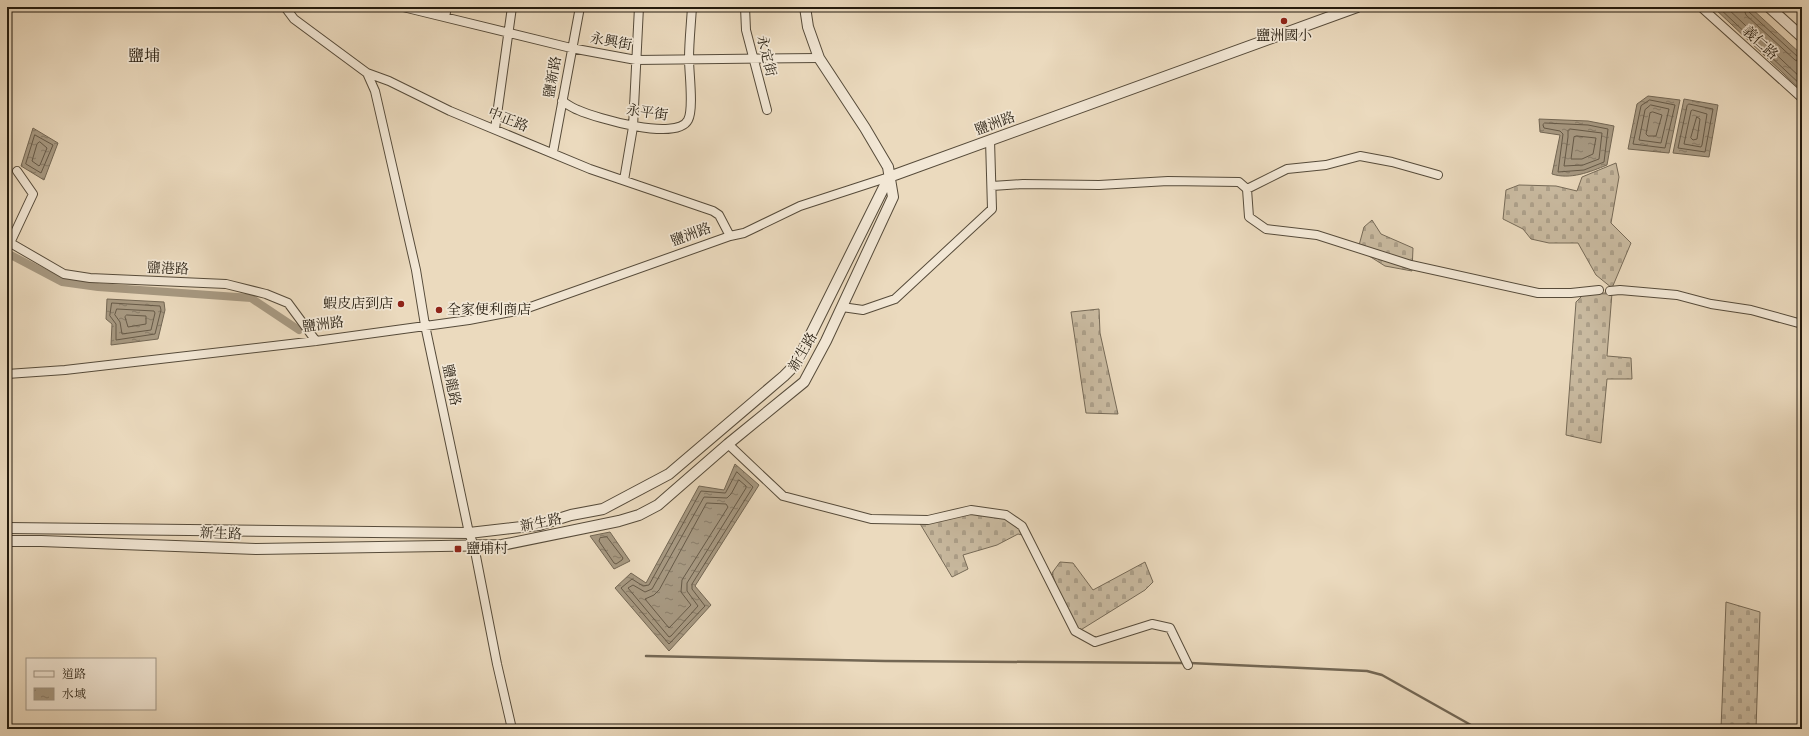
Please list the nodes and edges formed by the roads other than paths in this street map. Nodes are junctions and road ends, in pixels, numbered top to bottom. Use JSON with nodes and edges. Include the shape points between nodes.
{"nodes":[{"id":1,"x":285,"y":7,"type":"edge"},
{"id":2,"x":403,"y":7,"type":"edge"},
{"id":3,"x":447,"y":7,"type":"edge"},
{"id":4,"x":512,"y":7,"type":"edge"},
{"id":5,"x":580,"y":7,"type":"edge"},
{"id":6,"x":640,"y":7,"type":"edge"},
{"id":7,"x":692,"y":7,"type":"edge"},
{"id":8,"x":745,"y":7,"type":"edge"},
{"id":9,"x":805,"y":7,"type":"edge"},
{"id":10,"x":1357,"y":7,"type":"edge"},
{"id":11,"x":1701,"y":7,"type":"edge"},
{"id":12,"x":1769,"y":7,"type":"edge"},
{"id":13,"x":445,"y":17,"type":"junction"},
{"id":14,"x":508,"y":33,"type":"junction"},
{"id":15,"x":1802,"y":37,"type":"edge"},
{"id":16,"x":571,"y":48,"type":"junction"},
{"id":17,"x":819,"y":58,"type":"junction"},
{"id":18,"x":689,"y":59,"type":"junction"},
{"id":19,"x":753,"y":59,"type":"junction"},
{"id":20,"x":636,"y":60,"type":"junction"},
{"id":21,"x":367,"y":73,"type":"junction"},
{"id":22,"x":1802,"y":98,"type":"edge"},
{"id":23,"x":562,"y":101,"type":"junction"},
{"id":24,"x":767,"y":110,"type":"dead end"},
{"id":25,"x":633,"y":127,"type":"junction"},
{"id":26,"x":495,"y":129,"type":"junction"},
{"id":27,"x":990,"y":140,"type":"junction"},
{"id":28,"x":552,"y":152,"type":"junction"},
{"id":29,"x":17,"y":171,"type":"dead end"},
{"id":30,"x":1438,"y":175,"type":"dead end"},
{"id":31,"x":888,"y":177,"type":"junction"},
{"id":32,"x":624,"y":180,"type":"junction"},
{"id":33,"x":992,"y":186,"type":"junction"},
{"id":34,"x":1247,"y":188,"type":"junction"},
{"id":35,"x":730,"y":236,"type":"junction"},
{"id":36,"x":8,"y":242,"type":"edge"},
{"id":37,"x":1599,"y":290,"type":"dead end"},
{"id":38,"x":1610,"y":291,"type":"dead end"},
{"id":39,"x":842,"y":306,"type":"junction"},
{"id":40,"x":1802,"y":324,"type":"edge"},
{"id":41,"x":425,"y":325,"type":"junction"},
{"id":42,"x":316,"y":340,"type":"junction"},
{"id":43,"x":7,"y":374,"type":"edge"},
{"id":44,"x":728,"y":444,"type":"junction"},
{"id":45,"x":7,"y":528,"type":"edge"},
{"id":46,"x":469,"y":533,"type":"junction"},
{"id":47,"x":7,"y":542,"type":"edge"},
{"id":48,"x":474,"y":546,"type":"junction"},
{"id":49,"x":1188,"y":665,"type":"dead end"},
{"id":50,"x":512,"y":729,"type":"edge"}],
"edges":[{"from":1,"to":21,"type":"street","name":"中正路","via":[[294,19]]},
{"from":2,"to":13,"type":"street","name":"永興街"},
{"from":3,"to":13,"type":"street"},
{"from":4,"to":14,"type":"street"},
{"from":5,"to":16,"type":"street","name":"鹽新路"},
{"from":6,"to":20,"type":"street"},
{"from":7,"to":18,"type":"street","name":"永平街"},
{"from":8,"to":19,"type":"street","name":"永定街","via":[[746,30]]},
{"from":9,"to":17,"type":"street","name":"新生路","via":[[808,27]]},
{"from":10,"to":27,"type":"street","name":"鹽洲路"},
{"from":11,"to":22,"type":"street","name":"義仁路"},
{"from":12,"to":15,"type":"street"},
{"from":13,"to":14,"type":"street","name":"永興街"},
{"from":14,"to":16,"type":"street","name":"永興街"},
{"from":14,"to":26,"type":"street"},
{"from":16,"to":20,"type":"street","name":"永興街"},
{"from":16,"to":23,"type":"street","name":"鹽新路"},
{"from":17,"to":19,"type":"street","name":"永興街"},
{"from":17,"to":31,"type":"street","name":"新生路","via":[[869,134],[888,167]]},
{"from":18,"to":19,"type":"street","name":"永興街"},
{"from":18,"to":20,"type":"street","name":"永興街"},
{"from":18,"to":25,"type":"street","name":"永平街","via":[[688,120],[682,127],[674,129]]},
{"from":19,"to":24,"type":"street","name":"永定街"},
{"from":20,"to":25,"type":"street"},
{"from":21,"to":26,"type":"street","name":"中正路"},
{"from":21,"to":41,"type":"street","name":"鹽龍路","via":[[375,91],[416,270]]},
{"from":23,"to":25,"type":"street","name":"永平街","via":[[578,110]]},
{"from":23,"to":28,"type":"street","name":"鹽新路"},
{"from":25,"to":32,"type":"street"},
{"from":26,"to":28,"type":"street","name":"中正路"},
{"from":27,"to":31,"type":"street","name":"鹽洲路"},
{"from":27,"to":33,"type":"street"},
{"from":28,"to":32,"type":"street","name":"中正路"},
{"from":29,"to":36,"type":"street","via":[[33,194]]},
{"from":30,"to":34,"type":"street","via":[[1360,156],[1326,165],[1287,169]]},
{"from":31,"to":35,"type":"street","name":"鹽洲路","via":[[800,206],[744,233]]},
{"from":31,"to":39,"type":"street","name":"新生路","via":[[893,197]]},
{"from":31,"to":46,"type":"street","name":"新生路","via":[[796,364],[675,469],[603,509],[539,525]]},
{"from":32,"to":35,"type":"street","name":"中正路","via":[[713,211],[719,215]]},
{"from":33,"to":34,"type":"street","via":[[1224,181],[1239,182]]},
{"from":33,"to":39,"type":"street","via":[[992,209],[895,299],[863,310]]},
{"from":34,"to":37,"type":"street","via":[[1249,217],[1266,229],[1317,235],[1411,265],[1538,293]]},
{"from":35,"to":41,"type":"street","name":"鹽洲路","via":[[522,310]]},
{"from":36,"to":42,"type":"street","name":"鹽港路","via":[[64,274],[97,279],[226,284],[266,294],[288,304]]},
{"from":38,"to":40,"type":"street","via":[[1677,295],[1711,304],[1751,310]]},
{"from":39,"to":44,"type":"street","name":"新生路","via":[[804,382]]},
{"from":41,"to":42,"type":"street","name":"鹽洲路"},
{"from":41,"to":46,"type":"street","name":"鹽龍路"},
{"from":42,"to":43,"type":"street","name":"鹽洲路","via":[[65,370]]},
{"from":44,"to":48,"type":"street","name":"新生路","via":[[658,505],[639,515],[587,529],[510,544]]},
{"from":44,"to":49,"type":"street","via":[[783,496],[871,519],[928,520],[971,510],[1006,515],[1022,526],[1075,631],[1095,642],[1152,624],[1170,628]]},
{"from":45,"to":46,"type":"street","name":"新生路"},
{"from":46,"to":48,"type":"street","name":"鹽龍路"},
{"from":47,"to":48,"type":"street","name":"新生路","via":[[256,549]]},
{"from":48,"to":50,"type":"street","name":"鹽龍路"}]}
